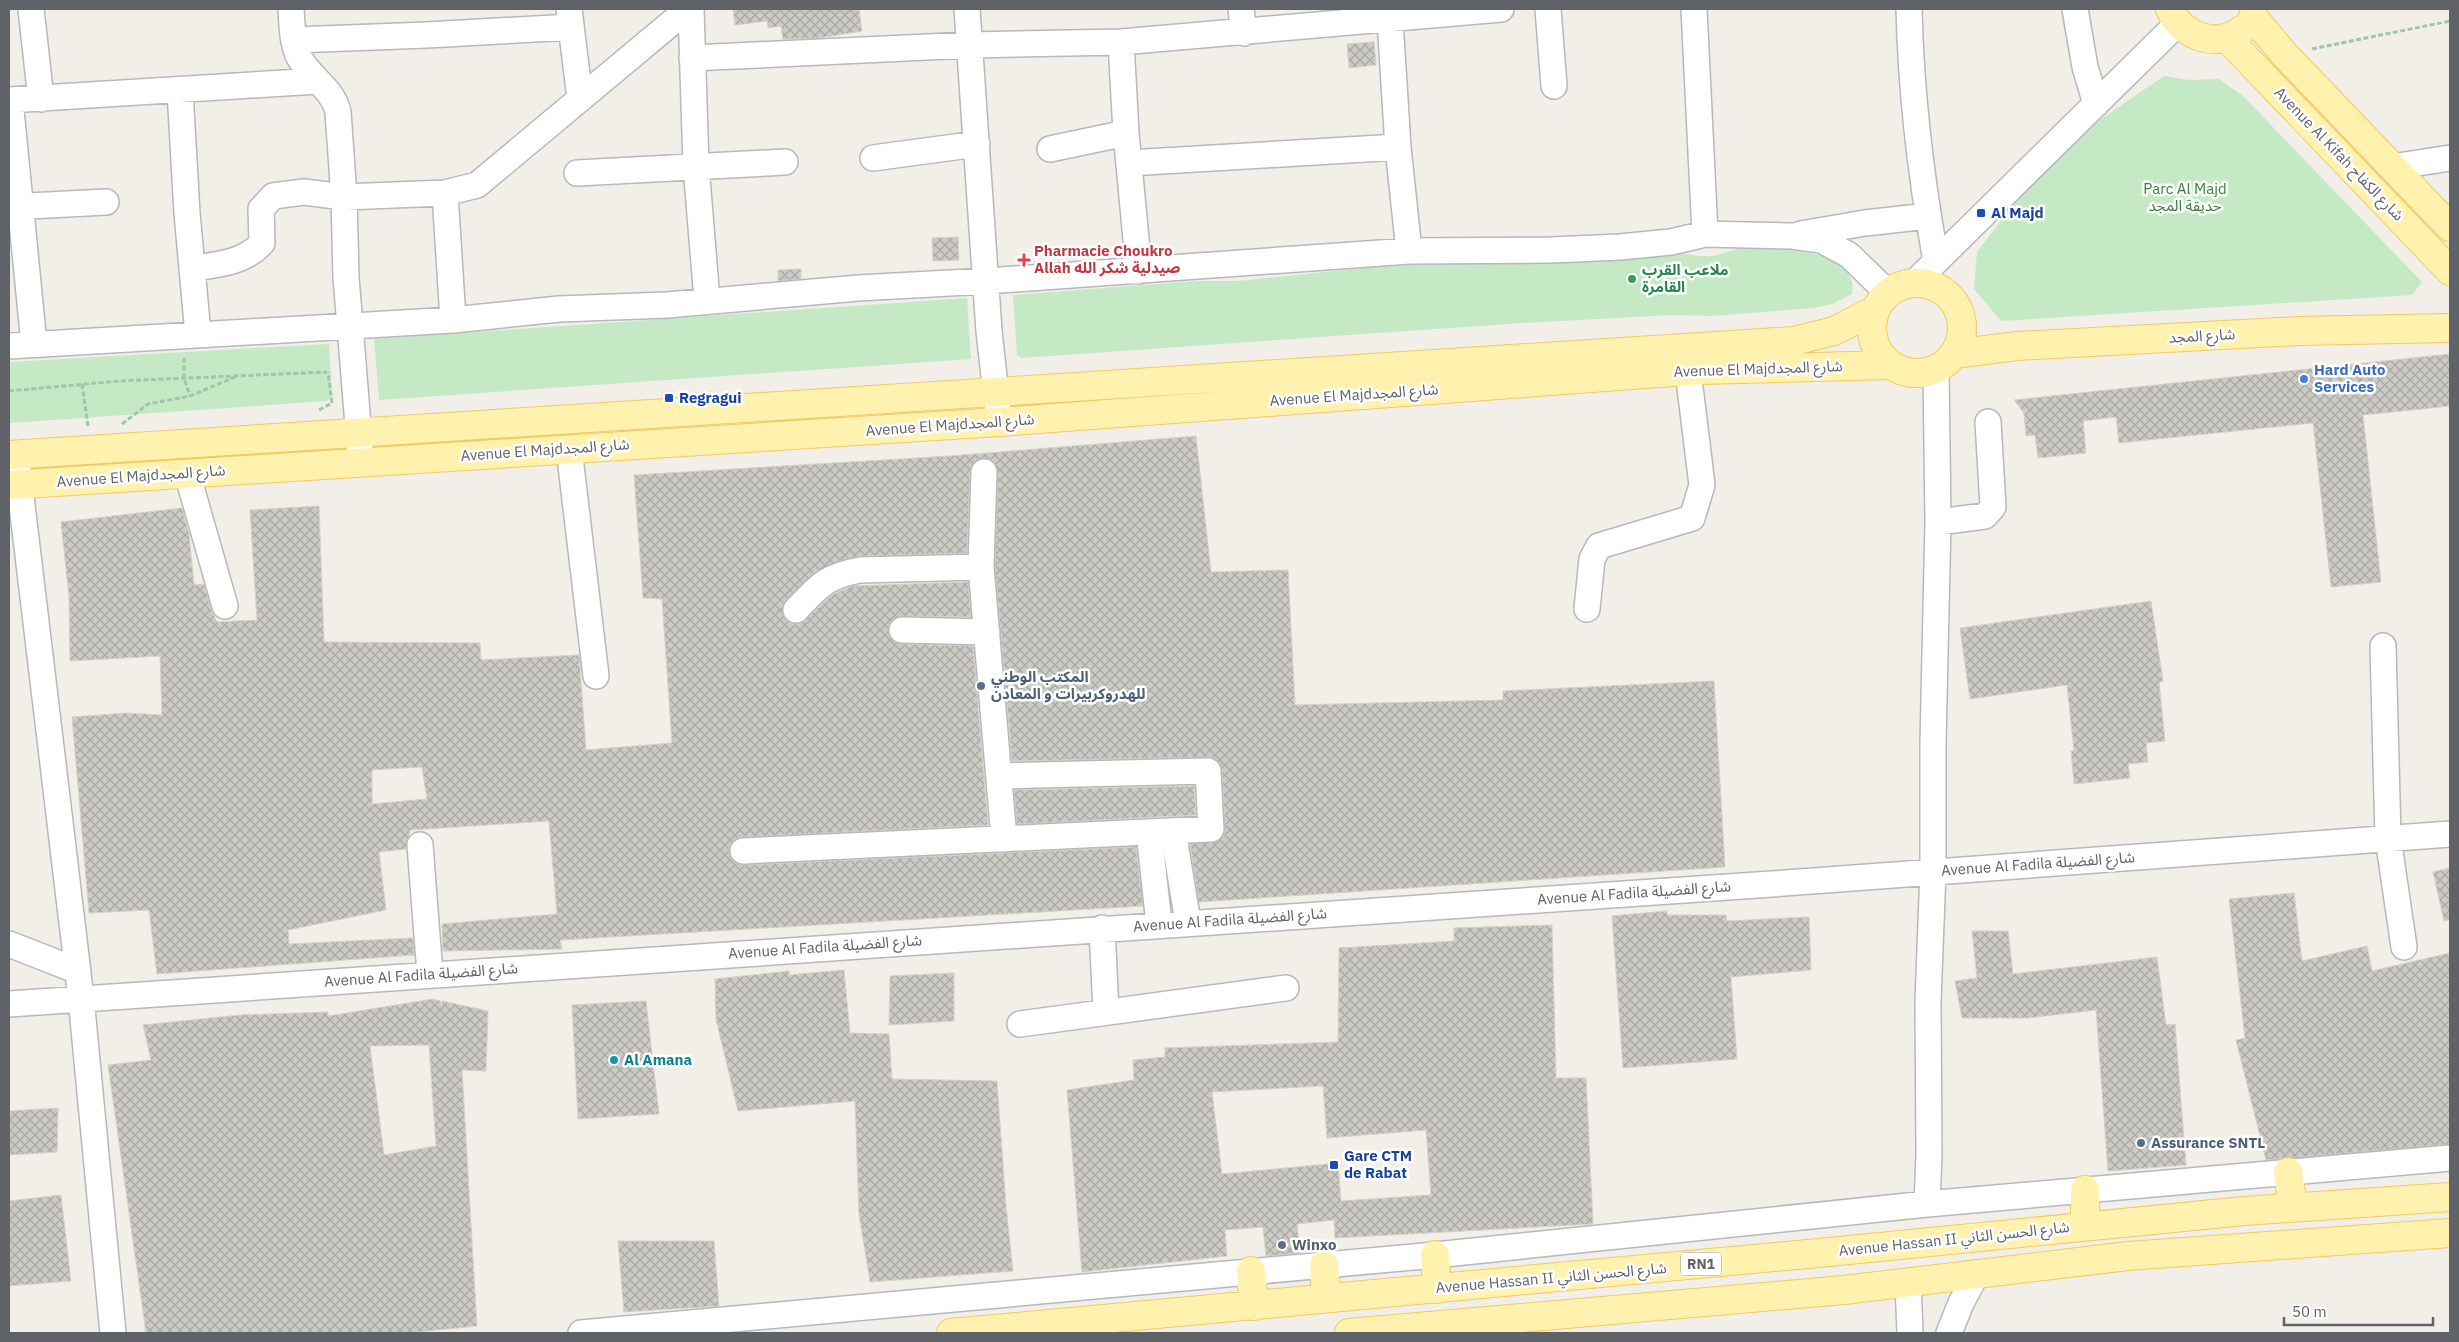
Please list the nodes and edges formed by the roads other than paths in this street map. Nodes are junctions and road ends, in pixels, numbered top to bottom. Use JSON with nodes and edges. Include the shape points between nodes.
{"nodes":[{"id":1,"x":31,"y":9,"type":"edge"},
{"id":2,"x":291,"y":9,"type":"edge"},
{"id":3,"x":689,"y":9,"type":"edge"},
{"id":4,"x":967,"y":9,"type":"edge"},
{"id":5,"x":1501,"y":9,"type":"edge"},
{"id":6,"x":1548,"y":9,"type":"edge"},
{"id":7,"x":1694,"y":9,"type":"edge"},
{"id":8,"x":1908,"y":9,"type":"edge"},
{"id":9,"x":2075,"y":9,"type":"edge"},
{"id":10,"x":2255,"y":13,"type":"edge"},
{"id":11,"x":1404,"y":15,"type":"edge"},
{"id":12,"x":2174,"y":16,"type":"edge"},
{"id":13,"x":570,"y":18,"type":"edge"},
{"id":14,"x":1242,"y":21,"type":"edge"},
{"id":15,"x":2227,"y":38,"type":"junction"},
{"id":16,"x":294,"y":40,"type":"junction"},
{"id":17,"x":1121,"y":42,"type":"junction"},
{"id":18,"x":970,"y":45,"type":"junction"},
{"id":19,"x":692,"y":58,"type":"junction"},
{"id":20,"x":317,"y":81,"type":"junction"},
{"id":21,"x":1554,"y":86,"type":"dead end"},
{"id":22,"x":180,"y":91,"type":"junction"},
{"id":23,"x":40,"y":99,"type":"junction"},
{"id":24,"x":580,"y":99,"type":"junction"},
{"id":25,"x":9,"y":100,"type":"edge"},
{"id":26,"x":2096,"y":104,"type":"junction"},
{"id":27,"x":1126,"y":133,"type":"junction"},
{"id":28,"x":977,"y":144,"type":"junction"},
{"id":29,"x":1398,"y":147,"type":"junction"},
{"id":30,"x":1050,"y":149,"type":"dead end"},
{"id":31,"x":873,"y":158,"type":"dead end"},
{"id":32,"x":2450,"y":158,"type":"edge"},
{"id":33,"x":785,"y":162,"type":"dead end"},
{"id":34,"x":1129,"y":162,"type":"junction"},
{"id":35,"x":696,"y":166,"type":"junction"},
{"id":36,"x":2392,"y":167,"type":"junction"},
{"id":37,"x":577,"y":173,"type":"dead end"},
{"id":38,"x":445,"y":193,"type":"junction"},
{"id":39,"x":344,"y":197,"type":"junction"},
{"id":40,"x":106,"y":202,"type":"dead end"},
{"id":41,"x":15,"y":207,"type":"edge"},
{"id":42,"x":1928,"y":216,"type":"junction"},
{"id":43,"x":2450,"y":227,"type":"edge"},
{"id":44,"x":1705,"y":234,"type":"junction"},
{"id":45,"x":1792,"y":236,"type":"junction"},
{"id":46,"x":1409,"y":250,"type":"junction"},
{"id":47,"x":1936,"y":261,"type":"junction"},
{"id":48,"x":192,"y":268,"type":"junction"},
{"id":49,"x":1139,"y":271,"type":"junction"},
{"id":50,"x":2450,"y":271,"type":"edge"},
{"id":51,"x":987,"y":282,"type":"junction"},
{"id":52,"x":1914,"y":283,"type":"junction"},
{"id":53,"x":707,"y":300,"type":"junction"},
{"id":54,"x":1882,"y":301,"type":"junction"},
{"id":55,"x":453,"y":320,"type":"junction"},
{"id":56,"x":349,"y":324,"type":"junction"},
{"id":57,"x":2450,"y":328,"type":"edge"},
{"id":58,"x":191,"y":335,"type":"junction"},
{"id":59,"x":34,"y":344,"type":"junction"},
{"id":60,"x":9,"y":346,"type":"edge"},
{"id":61,"x":1945,"y":361,"type":"junction"},
{"id":62,"x":1890,"y":365,"type":"junction"},
{"id":63,"x":1688,"y":371,"type":"junction"},
{"id":64,"x":996,"y":390,"type":"junction"},
{"id":65,"x":999,"y":422,"type":"junction"},
{"id":66,"x":1988,"y":422,"type":"dead end"},
{"id":67,"x":360,"y":432,"type":"junction"},
{"id":68,"x":184,"y":444,"type":"junction"},
{"id":69,"x":569,"y":449,"type":"junction"},
{"id":70,"x":12,"y":455,"type":"edge"},
{"id":71,"x":361,"y":462,"type":"junction"},
{"id":72,"x":984,"y":472,"type":"dead end"},
{"id":73,"x":187,"y":474,"type":"junction"},
{"id":74,"x":14,"y":485,"type":"edge"},
{"id":75,"x":1938,"y":522,"type":"junction"},
{"id":76,"x":981,"y":567,"type":"junction"},
{"id":77,"x":225,"y":606,"type":"dead end"},
{"id":78,"x":1588,"y":609,"type":"dead end"},
{"id":79,"x":796,"y":610,"type":"dead end"},
{"id":80,"x":902,"y":630,"type":"dead end"},
{"id":81,"x":987,"y":632,"type":"junction"},
{"id":82,"x":2383,"y":646,"type":"dead end"},
{"id":83,"x":596,"y":676,"type":"dead end"},
{"id":84,"x":1000,"y":776,"type":"junction"},
{"id":85,"x":1173,"y":831,"type":"junction"},
{"id":86,"x":1149,"y":832,"type":"junction"},
{"id":87,"x":2450,"y":834,"type":"edge"},
{"id":88,"x":2388,"y":838,"type":"junction"},
{"id":89,"x":1004,"y":839,"type":"junction"},
{"id":90,"x":420,"y":845,"type":"dead end"},
{"id":91,"x":743,"y":851,"type":"dead end"},
{"id":92,"x":1933,"y":871,"type":"junction"},
{"id":93,"x":1188,"y":922,"type":"junction"},
{"id":94,"x":1160,"y":924,"type":"junction"},
{"id":95,"x":1102,"y":928,"type":"junction"},
{"id":96,"x":9,"y":944,"type":"edge"},
{"id":97,"x":2404,"y":947,"type":"dead end"},
{"id":98,"x":78,"y":971,"type":"junction"},
{"id":99,"x":430,"y":974,"type":"junction"},
{"id":100,"x":1286,"y":988,"type":"dead end"},
{"id":101,"x":81,"y":998,"type":"junction"},
{"id":102,"x":9,"y":1004,"type":"edge"},
{"id":103,"x":1106,"y":1012,"type":"junction"},
{"id":104,"x":1020,"y":1024,"type":"dead end"},
{"id":105,"x":2450,"y":1158,"type":"edge"},
{"id":106,"x":2288,"y":1172,"type":"junction"},
{"id":107,"x":2085,"y":1190,"type":"junction"},
{"id":108,"x":2450,"y":1197,"type":"edge"},
{"id":109,"x":1927,"y":1204,"type":"junction"},
{"id":110,"x":2293,"y":1208,"type":"junction"},
{"id":111,"x":2085,"y":1226,"type":"junction"},
{"id":112,"x":2450,"y":1233,"type":"edge"},
{"id":113,"x":1435,"y":1255,"type":"junction"},
{"id":114,"x":1324,"y":1265,"type":"junction"},
{"id":115,"x":1251,"y":1271,"type":"junction"},
{"id":116,"x":1977,"y":1272,"type":"junction"},
{"id":117,"x":1908,"y":1283,"type":"junction"},
{"id":118,"x":1437,"y":1289,"type":"junction"},
{"id":119,"x":1326,"y":1298,"type":"junction"},
{"id":120,"x":1254,"y":1306,"type":"junction"},
{"id":121,"x":1426,"y":1330,"type":"edge"},
{"id":122,"x":113,"y":1333,"type":"edge"},
{"id":123,"x":581,"y":1333,"type":"edge"},
{"id":124,"x":951,"y":1333,"type":"edge"},
{"id":125,"x":1349,"y":1333,"type":"edge"},
{"id":126,"x":1910,"y":1333,"type":"edge"},
{"id":127,"x":1949,"y":1333,"type":"edge"}],
"edges":[{"from":1,"to":23,"type":"street"},
{"from":2,"to":16,"type":"street"},
{"from":3,"to":19,"type":"street"},
{"from":3,"to":24,"type":"street"},
{"from":4,"to":18,"type":"street"},
{"from":5,"to":11,"type":"street"},
{"from":6,"to":21,"type":"street"},
{"from":7,"to":44,"type":"street"},
{"from":8,"to":42,"type":"street","via":[[1910,68]]},
{"from":9,"to":26,"type":"street","via":[[2085,67]]},
{"from":10,"to":15,"type":"main road","via":[[2239,32]]},
{"from":10,"to":36,"type":"main road","name":"Avenue Al Kifah شارع الكفاح","via":[[2285,55]]},
{"from":11,"to":14,"type":"street"},
{"from":11,"to":29,"type":"street"},
{"from":12,"to":15,"type":"main road","via":[[2192,34],[2216,40]]},
{"from":12,"to":26,"type":"street"},
{"from":13,"to":16,"type":"street","via":[[427,35]]},
{"from":13,"to":24,"type":"street"},
{"from":14,"to":17,"type":"street"},
{"from":15,"to":50,"type":"main road","name":"Avenue Al Kifah شارع الكفاح"},
{"from":16,"to":20,"type":"street","via":[[298,55]]},
{"from":17,"to":18,"type":"street"},
{"from":17,"to":27,"type":"street"},
{"from":18,"to":19,"type":"street"},
{"from":18,"to":28,"type":"street"},
{"from":19,"to":35,"type":"street"},
{"from":20,"to":22,"type":"street"},
{"from":20,"to":39,"type":"street","via":[[336,102]]},
{"from":22,"to":23,"type":"street"},
{"from":22,"to":48,"type":"street"},
{"from":23,"to":25,"type":"street"},
{"from":24,"to":38,"type":"street","via":[[477,185]]},
{"from":25,"to":41,"type":"street"},
{"from":26,"to":47,"type":"street"},
{"from":27,"to":30,"type":"street"},
{"from":27,"to":34,"type":"street"},
{"from":28,"to":31,"type":"street"},
{"from":28,"to":51,"type":"street"},
{"from":29,"to":34,"type":"street"},
{"from":29,"to":46,"type":"street"},
{"from":32,"to":36,"type":"street"},
{"from":33,"to":35,"type":"street"},
{"from":34,"to":49,"type":"street"},
{"from":35,"to":37,"type":"street"},
{"from":35,"to":53,"type":"street"},
{"from":36,"to":43,"type":"main road","name":"Avenue Al Kifah شارع الكفاح"},
{"from":38,"to":39,"type":"street"},
{"from":38,"to":55,"type":"street"},
{"from":39,"to":48,"type":"street","via":[[304,192],[273,196],[261,209],[262,244],[254,252],[228,263]]},
{"from":39,"to":56,"type":"street"},
{"from":40,"to":41,"type":"street"},
{"from":41,"to":59,"type":"street"},
{"from":42,"to":45,"type":"street"},
{"from":42,"to":47,"type":"street"},
{"from":44,"to":45,"type":"street"},
{"from":44,"to":46,"type":"street","via":[[1671,242],[1620,247]]},
{"from":45,"to":54,"type":"street","via":[[1820,240],[1859,263]]},
{"from":46,"to":49,"type":"street"},
{"from":47,"to":52,"type":"street"},
{"from":48,"to":58,"type":"street"},
{"from":49,"to":51,"type":"street"},
{"from":51,"to":53,"type":"street"},
{"from":51,"to":64,"type":"street"},
{"from":52,"to":54,"type":"main road","via":[[1900,286]]},
{"from":52,"to":61,"type":"main road","via":[[1938,288],[1956,306],[1962,330],[1959,343]]},
{"from":53,"to":55,"type":"street","via":[[667,305],[559,309]]},
{"from":54,"to":62,"type":"main road","via":[[1872,322],[1872,334],[1875,346]]},
{"from":54,"to":64,"type":"main road","name":"Avenue El Majdشارع المجد","via":[[1834,331],[1794,340]]},
{"from":55,"to":56,"type":"street"},
{"from":56,"to":58,"type":"street"},
{"from":56,"to":67,"type":"street"},
{"from":57,"to":61,"type":"main road","name":"شارع المجد","via":[[2299,331],[2017,346]]},
{"from":58,"to":59,"type":"street"},
{"from":59,"to":60,"type":"street"},
{"from":61,"to":62,"type":"main road","name":"شارع المجد","via":[[1921,373],[1905,372]]},
{"from":61,"to":75,"type":"street"},
{"from":62,"to":63,"type":"main road","name":"Avenue El Majdشارع المجد"},
{"from":63,"to":65,"type":"main road","name":"Avenue El Majdشارع المجد"},
{"from":63,"to":78,"type":"street","via":[[1702,485],[1692,518],[1599,546],[1592,559]]},
{"from":64,"to":65,"type":"street"},
{"from":64,"to":67,"type":"main road","name":"Avenue El Majdشارع المجد"},
{"from":65,"to":69,"type":"main road","name":"Avenue El Majdشارع المجد"},
{"from":66,"to":75,"type":"street","via":[[1993,507],[1985,516]]},
{"from":67,"to":68,"type":"main road","name":"Avenue El Majdشارع المجد"},
{"from":67,"to":71,"type":"street"},
{"from":68,"to":70,"type":"main road","name":"Avenue El Majdشارع المجد"},
{"from":68,"to":73,"type":"main road"},
{"from":69,"to":71,"type":"main road","name":"Avenue El Majdشارع المجد"},
{"from":69,"to":83,"type":"street"},
{"from":70,"to":74,"type":"street"},
{"from":71,"to":73,"type":"main road","name":"Avenue El Majdشارع المجد"},
{"from":72,"to":76,"type":"street"},
{"from":73,"to":74,"type":"main road","name":"Avenue El Majdشارع المجد"},
{"from":73,"to":77,"type":"street"},
{"from":74,"to":98,"type":"street"},
{"from":75,"to":92,"type":"street"},
{"from":76,"to":79,"type":"street","via":[[842,573],[823,582]]},
{"from":76,"to":81,"type":"street"},
{"from":80,"to":81,"type":"street"},
{"from":81,"to":84,"type":"street"},
{"from":82,"to":88,"type":"street"},
{"from":84,"to":85,"type":"street","via":[[1208,771],[1211,830]]},
{"from":84,"to":89,"type":"street"},
{"from":85,"to":86,"type":"street"},
{"from":85,"to":93,"type":"street"},
{"from":86,"to":89,"type":"street"},
{"from":86,"to":94,"type":"street"},
{"from":87,"to":88,"type":"street","name":"Avenue Al Fadila شارع الفضيلة"},
{"from":88,"to":92,"type":"street","name":"Avenue Al Fadila شارع الفضيلة"},
{"from":88,"to":97,"type":"street"},
{"from":89,"to":91,"type":"street"},
{"from":90,"to":99,"type":"street"},
{"from":92,"to":93,"type":"street","name":"Avenue Al Fadila شارع الفضيلة"},
{"from":92,"to":109,"type":"street","via":[[1928,1001]]},
{"from":93,"to":94,"type":"street","name":"Avenue Al Fadila شارع الفضيلة"},
{"from":94,"to":95,"type":"street","name":"Avenue Al Fadila شارع الفضيلة"},
{"from":95,"to":99,"type":"street","name":"Avenue Al Fadila شارع الفضيلة"},
{"from":95,"to":103,"type":"street"},
{"from":96,"to":98,"type":"street"},
{"from":98,"to":101,"type":"street"},
{"from":99,"to":101,"type":"street","name":"Avenue Al Fadila شارع الفضيلة"},
{"from":100,"to":103,"type":"street"},
{"from":101,"to":102,"type":"street","name":"Avenue Al Fadila شارع الفضيلة"},
{"from":101,"to":122,"type":"street"},
{"from":103,"to":104,"type":"street"},
{"from":105,"to":106,"type":"street"},
{"from":106,"to":107,"type":"street"},
{"from":106,"to":110,"type":"main road"},
{"from":107,"to":109,"type":"street"},
{"from":107,"to":111,"type":"main road"},
{"from":108,"to":110,"type":"main road","name":"Avenue Hassan II شارع الحسن الثاني","number":"RN1"},
{"from":109,"to":113,"type":"street"},
{"from":110,"to":111,"type":"main road","name":"Avenue Hassan II شارع الحسن الثاني","number":"RN1"},
{"from":111,"to":118,"type":"main road","name":"Avenue Hassan II شارع الحسن الثاني","number":"RN1"},
{"from":112,"to":116,"type":"main road","via":[[2128,1256]]},
{"from":113,"to":114,"type":"street"},
{"from":113,"to":118,"type":"main road"},
{"from":114,"to":115,"type":"street"},
{"from":114,"to":119,"type":"main road"},
{"from":115,"to":120,"type":"main road"},
{"from":115,"to":123,"type":"street"},
{"from":116,"to":117,"type":"main road"},
{"from":116,"to":127,"type":"street"},
{"from":117,"to":121,"type":"main road"},
{"from":117,"to":126,"type":"street"},
{"from":118,"to":119,"type":"main road","name":"Avenue Hassan II شارع الحسن الثاني","number":"RN1"},
{"from":119,"to":120,"type":"main road","name":"Avenue Hassan II شارع الحسن الثاني","number":"RN1"},
{"from":120,"to":124,"type":"main road","name":"Avenue Hassan II شارع الحسن الثاني","number":"RN1"},
{"from":121,"to":125,"type":"main road"}]}
